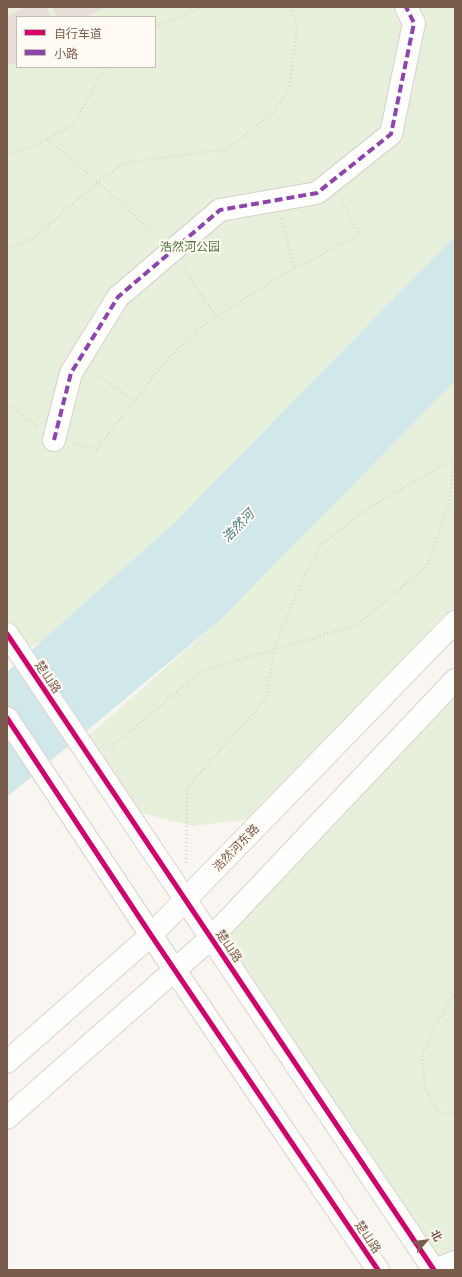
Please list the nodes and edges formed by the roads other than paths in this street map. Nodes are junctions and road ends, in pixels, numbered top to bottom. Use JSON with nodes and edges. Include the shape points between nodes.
{"nodes":[{"id":1,"x":406,"y":7,"type":"edge"},
{"id":2,"x":54,"y":440,"type":"road end"},
{"id":3,"x":455,"y":622,"type":"edge"},
{"id":4,"x":7,"y":634,"type":"edge"},
{"id":5,"x":455,"y":680,"type":"edge"},
{"id":6,"x":7,"y":718,"type":"edge"},
{"id":7,"x":186,"y":900,"type":"junction"},
{"id":8,"x":151,"y":934,"type":"junction"},
{"id":9,"x":211,"y":938,"type":"junction"},
{"id":10,"x":175,"y":969,"type":"junction"},
{"id":11,"x":7,"y":1062,"type":"edge"},
{"id":12,"x":7,"y":1118,"type":"edge"},
{"id":13,"x":455,"y":1262,"type":"edge"},
{"id":14,"x":378,"y":1270,"type":"edge"},
{"id":15,"x":434,"y":1270,"type":"edge"}],
"edges":[{"from":1,"to":2,"type":"main road","via":[[414,23],[392,134],[318,193],[220,210],[118,297],[71,372]]},
{"from":3,"to":7,"type":"main road","name":"浩然河东路"},
{"from":4,"to":7,"type":"main road","name":"楚山路"},
{"from":5,"to":9,"type":"main road"},
{"from":6,"to":8,"type":"main road","name":"楚山路"},
{"from":7,"to":8,"type":"main road","name":"浩然河东路"},
{"from":7,"to":9,"type":"main road","name":"楚山路"},
{"from":8,"to":10,"type":"main road","name":"楚山路"},
{"from":8,"to":11,"type":"main road","name":"浩然河东路"},
{"from":9,"to":10,"type":"main road"},
{"from":9,"to":15,"type":"main road","name":"楚山路"},
{"from":10,"to":12,"type":"main road"},
{"from":10,"to":14,"type":"main road","name":"楚山路"},
{"from":13,"to":15,"type":"main road"}]}
